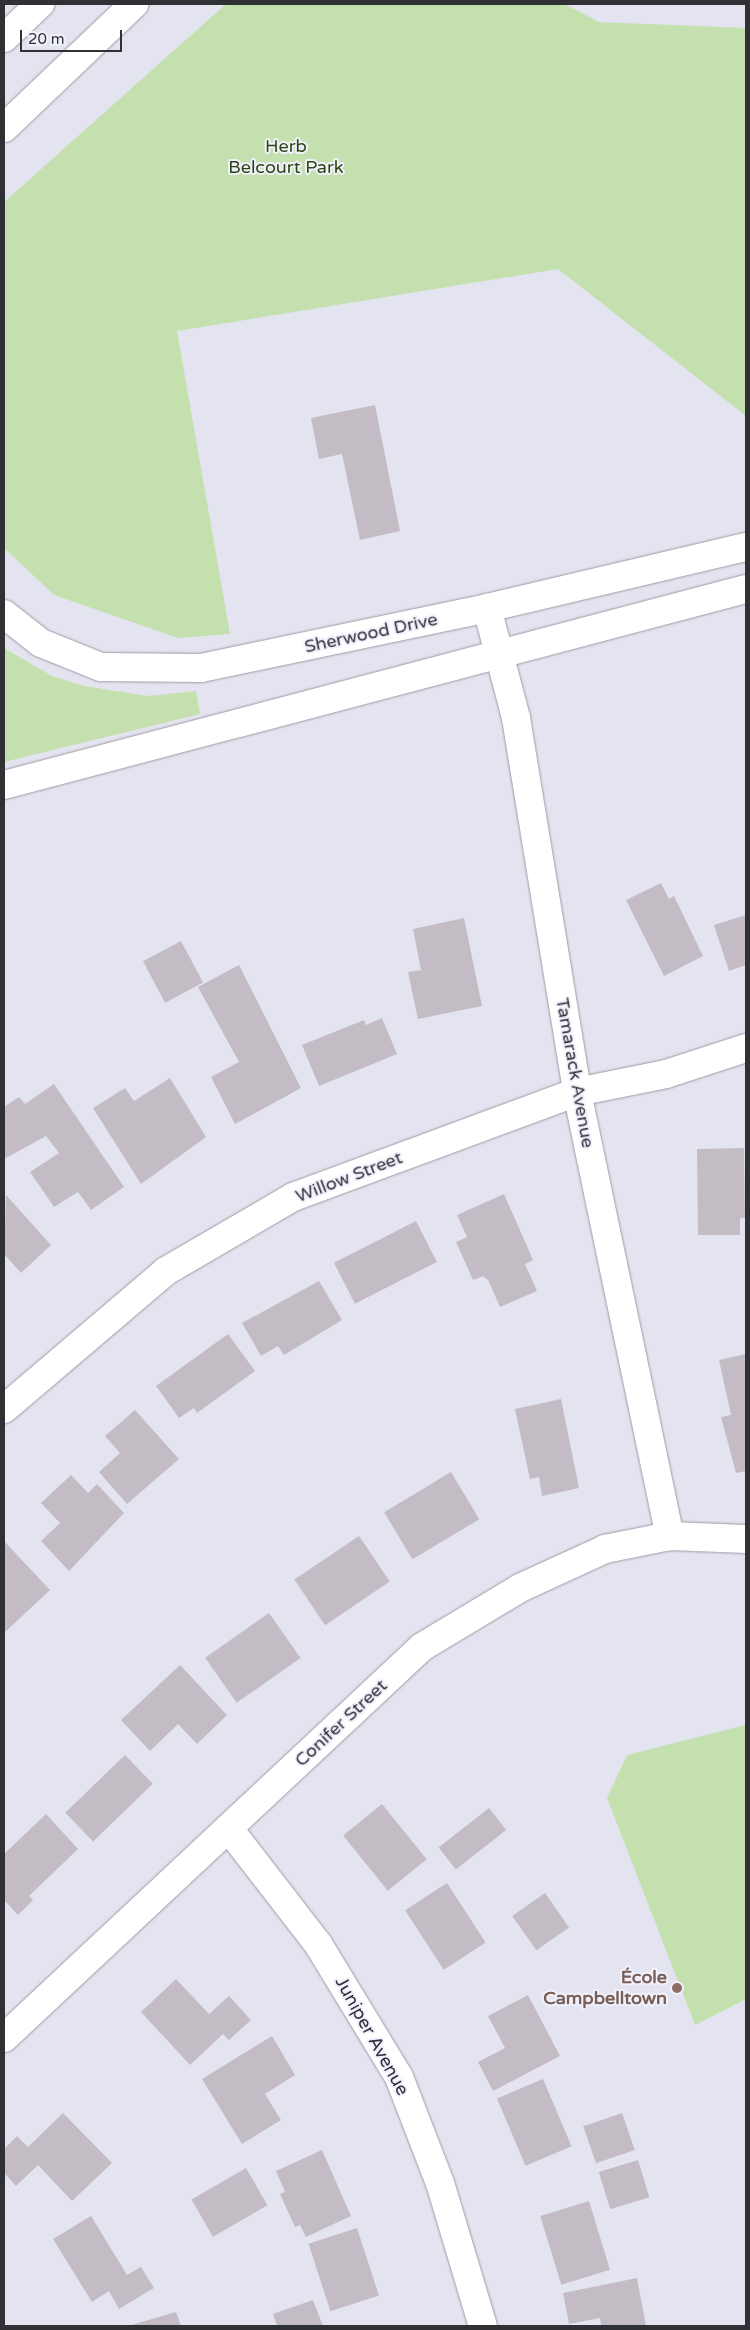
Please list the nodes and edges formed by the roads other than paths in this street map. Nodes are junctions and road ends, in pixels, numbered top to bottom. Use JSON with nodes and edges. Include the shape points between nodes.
{"nodes":[{"id":1,"x":40,"y":4,"type":"edge"},
{"id":2,"x":134,"y":4,"type":"edge"},
{"id":3,"x":4,"y":38,"type":"edge"},
{"id":4,"x":4,"y":128,"type":"edge"},
{"id":5,"x":746,"y":547,"type":"edge"},
{"id":6,"x":746,"y":589,"type":"edge"},
{"id":7,"x":486,"y":608,"type":"junction"},
{"id":8,"x":4,"y":614,"type":"edge"},
{"id":9,"x":498,"y":657,"type":"junction"},
{"id":10,"x":4,"y":785,"type":"edge"},
{"id":11,"x":746,"y":1048,"type":"edge"},
{"id":12,"x":577,"y":1092,"type":"junction"},
{"id":13,"x":4,"y":1409,"type":"edge"},
{"id":14,"x":670,"y":1536,"type":"junction"},
{"id":15,"x":746,"y":1539,"type":"edge"},
{"id":16,"x":229,"y":1829,"type":"junction"},
{"id":17,"x":4,"y":2038,"type":"edge"},
{"id":18,"x":483,"y":2326,"type":"edge"}],
"edges":[{"from":1,"to":3,"type":"street"},
{"from":2,"to":4,"type":"street"},
{"from":5,"to":7,"type":"street","name":"Sherwood Drive"},
{"from":6,"to":9,"type":"street"},
{"from":7,"to":8,"type":"street","name":"Sherwood Drive","via":[[211,666],[144,670],[100,667],[41,643]]},
{"from":7,"to":9,"type":"street","name":"Tamarack Avenue"},
{"from":9,"to":10,"type":"street"},
{"from":9,"to":12,"type":"street","name":"Tamarack Avenue","via":[[516,718]]},
{"from":11,"to":12,"type":"street","name":"Willow Street","via":[[666,1074]]},
{"from":12,"to":13,"type":"street","name":"Willow Street","via":[[293,1197],[166,1271]]},
{"from":12,"to":14,"type":"street","name":"Tamarack Avenue"},
{"from":14,"to":15,"type":"street","name":"Conifer Street"},
{"from":14,"to":16,"type":"street","name":"Conifer Street","via":[[605,1549],[520,1588],[422,1647]]},
{"from":16,"to":17,"type":"street","name":"Conifer Street"},
{"from":16,"to":18,"type":"street","name":"Juniper Avenue","via":[[318,1944],[399,2077],[440,2183]]}]}
